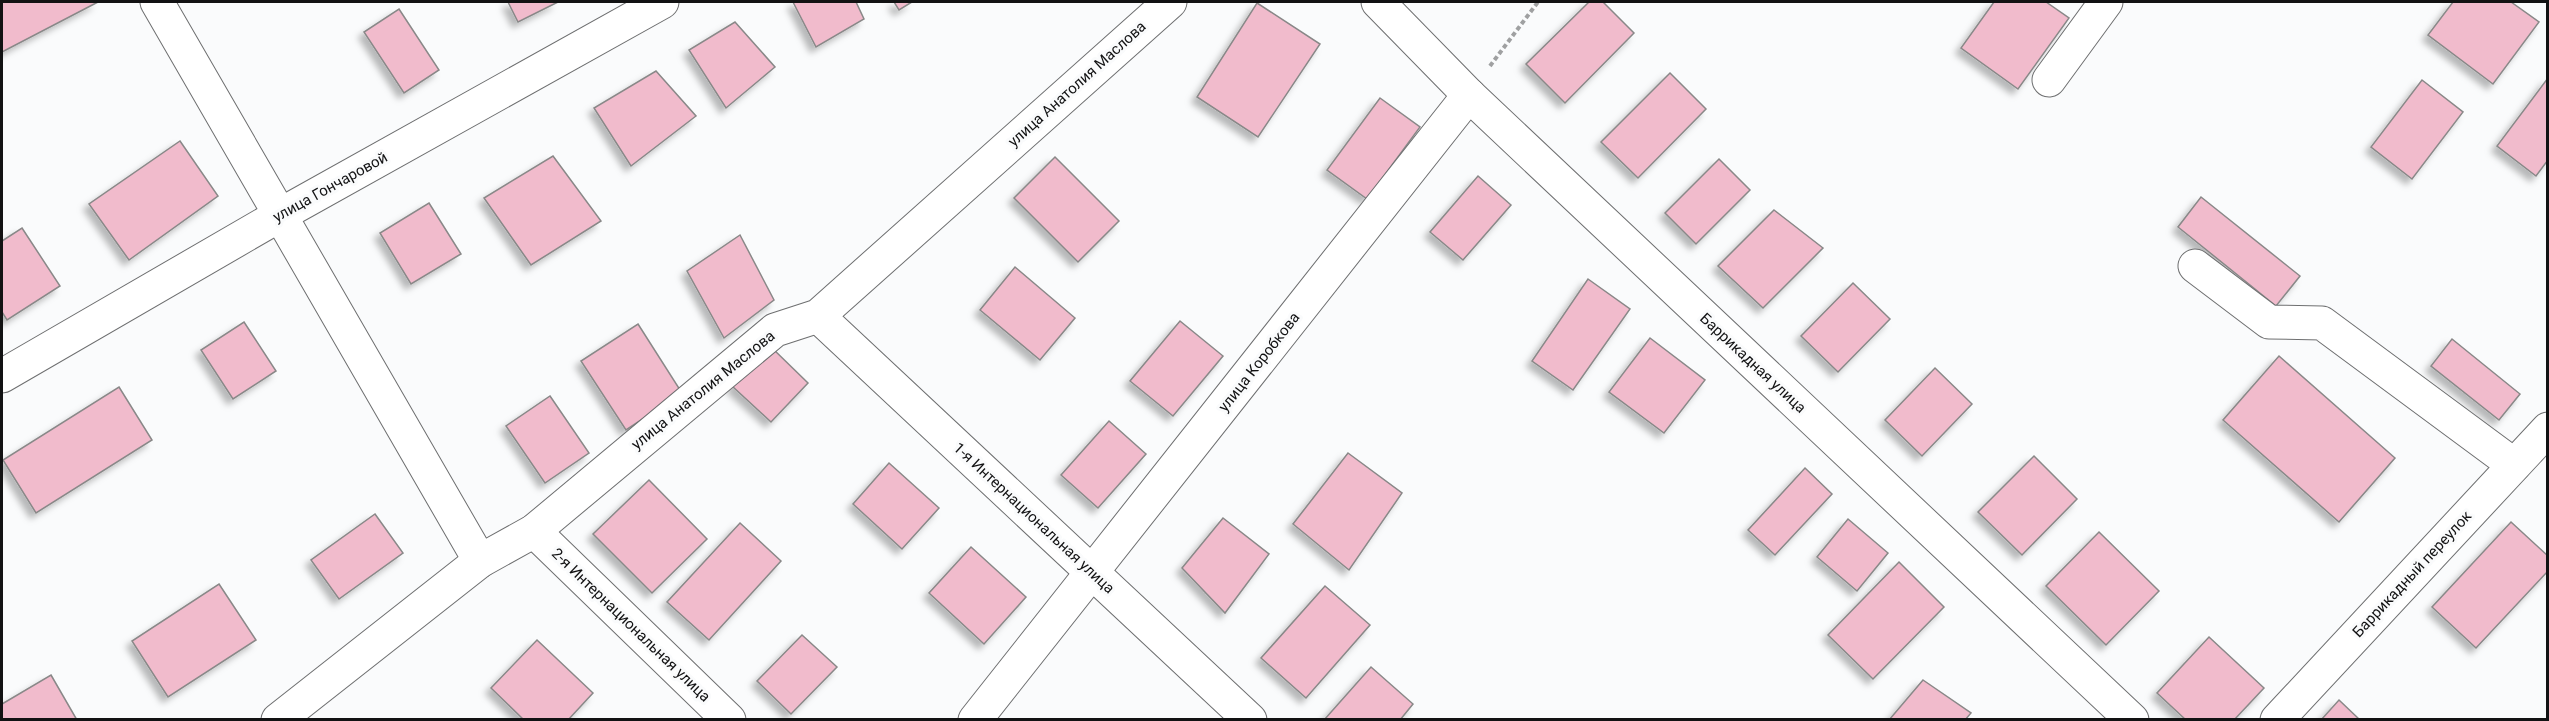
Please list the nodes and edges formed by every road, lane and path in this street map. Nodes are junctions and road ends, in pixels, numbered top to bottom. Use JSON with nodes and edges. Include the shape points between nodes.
{"nodes":[{"id":1,"x":157,"y":2,"type":"edge"},
{"id":2,"x":662,"y":2,"type":"edge"},
{"id":3,"x":1170,"y":2,"type":"edge"},
{"id":4,"x":1378,"y":2,"type":"edge"},
{"id":5,"x":1538,"y":2,"type":"edge"},
{"id":6,"x":2106,"y":2,"type":"edge"},
{"id":7,"x":2049,"y":80,"type":"dead end"},
{"id":8,"x":1469,"y":95,"type":"junction"},
{"id":9,"x":280,"y":215,"type":"junction"},
{"id":10,"x":2195,"y":266,"type":"dead end"},
{"id":11,"x":818,"y":316,"type":"junction"},
{"id":12,"x":2,"y":376,"type":"edge"},
{"id":13,"x":2547,"y":429,"type":"edge"},
{"id":14,"x":2514,"y":465,"type":"junction"},
{"id":15,"x":534,"y":531,"type":"junction"},
{"id":16,"x":480,"y":561,"type":"junction"},
{"id":17,"x":1093,"y":573,"type":"junction"},
{"id":18,"x":278,"y":720,"type":"edge"},
{"id":19,"x":729,"y":720,"type":"edge"},
{"id":20,"x":975,"y":720,"type":"edge"},
{"id":21,"x":1250,"y":720,"type":"edge"},
{"id":22,"x":2132,"y":720,"type":"edge"},
{"id":23,"x":2277,"y":720,"type":"edge"}],
"edges":[{"from":1,"to":9,"type":"street"},
{"from":2,"to":9,"type":"street","name":"улица Гончаровой"},
{"from":3,"to":11,"type":"street","name":"улица Анатолия Маслова"},
{"from":4,"to":8,"type":"street","name":"Баррикадная улица"},
{"from":5,"to":8,"type":"path"},
{"from":6,"to":7,"type":"street"},
{"from":8,"to":17,"type":"street","name":"улица Коробкова"},
{"from":8,"to":22,"type":"street","name":"Баррикадная улица"},
{"from":9,"to":12,"type":"street","name":"улица Гончаровой"},
{"from":9,"to":16,"type":"street"},
{"from":10,"to":14,"type":"street","via":[[2269,322],[2322,323]]},
{"from":11,"to":15,"type":"street","name":"улица Анатолия Маслова","via":[[775,330]]},
{"from":11,"to":17,"type":"street","name":"1-я Интернациональная улица"},
{"from":13,"to":14,"type":"street","name":"Баррикадный переулок"},
{"from":14,"to":23,"type":"street","name":"Баррикадный переулок"},
{"from":15,"to":16,"type":"street","name":"улица Анатолия Маслова"},
{"from":15,"to":19,"type":"street","name":"2-я Интернациональная улица"},
{"from":16,"to":18,"type":"street","name":"улица Анатолия Маслова"},
{"from":17,"to":20,"type":"street","name":"улица Коробкова"},
{"from":17,"to":21,"type":"street","name":"1-я Интернациональная улица"}]}
